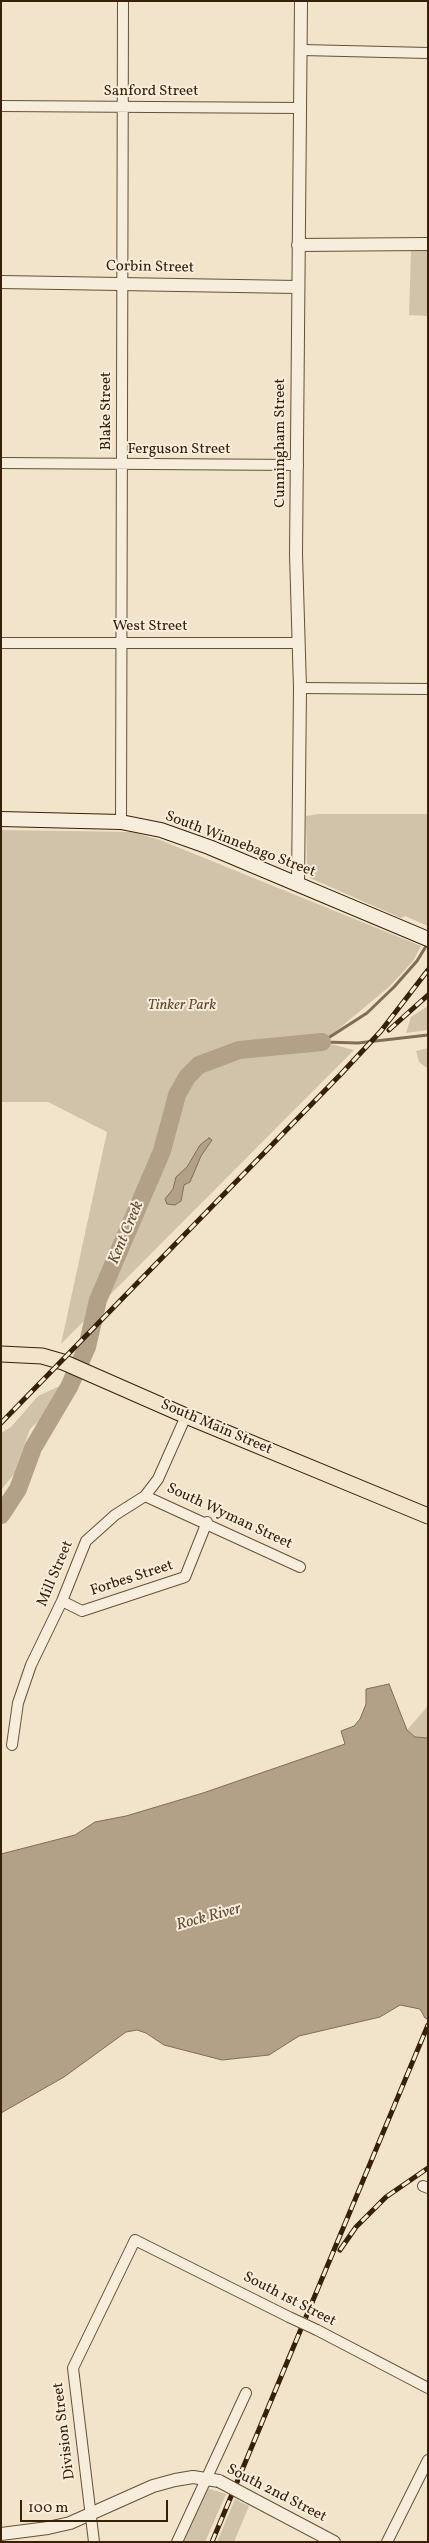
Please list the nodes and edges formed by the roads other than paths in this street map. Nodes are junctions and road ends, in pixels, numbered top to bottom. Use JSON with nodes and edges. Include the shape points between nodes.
{"nodes":[{"id":1,"x":123,"y":1,"type":"edge"},
{"id":2,"x":302,"y":1,"type":"edge"},
{"id":3,"x":302,"y":50,"type":"junction"},
{"id":4,"x":428,"y":53,"type":"edge"},
{"id":5,"x":1,"y":106,"type":"edge"},
{"id":6,"x":123,"y":106,"type":"junction"},
{"id":7,"x":301,"y":108,"type":"junction"},
{"id":8,"x":428,"y":244,"type":"edge"},
{"id":9,"x":298,"y":245,"type":"junction"},
{"id":10,"x":1,"y":282,"type":"edge"},
{"id":11,"x":122,"y":284,"type":"junction"},
{"id":12,"x":297,"y":287,"type":"junction"},
{"id":13,"x":1,"y":463,"type":"edge"},
{"id":14,"x":122,"y":464,"type":"junction"},
{"id":15,"x":298,"y":465,"type":"junction"},
{"id":16,"x":121,"y":642,"type":"junction"},
{"id":17,"x":299,"y":643,"type":"junction"},
{"id":18,"x":1,"y":644,"type":"edge"},
{"id":19,"x":300,"y":688,"type":"junction"},
{"id":20,"x":428,"y":689,"type":"edge"},
{"id":21,"x":1,"y":819,"type":"edge"},
{"id":22,"x":121,"y":822,"type":"junction"},
{"id":23,"x":298,"y":884,"type":"junction"},
{"id":24,"x":428,"y":939,"type":"edge"},
{"id":25,"x":1,"y":1354,"type":"edge"},
{"id":26,"x":186,"y":1416,"type":"junction"},
{"id":27,"x":145,"y":1496,"type":"junction"},
{"id":28,"x":428,"y":1516,"type":"edge"},
{"id":29,"x":207,"y":1522,"type":"junction"},
{"id":30,"x":300,"y":1567,"type":"dead end"},
{"id":31,"x":62,"y":1601,"type":"junction"},
{"id":32,"x":12,"y":1745,"type":"dead end"},
{"id":33,"x":135,"y":2240,"type":"joint"},
{"id":34,"x":428,"y":2388,"type":"edge"},
{"id":35,"x":246,"y":2393,"type":"dead end"},
{"id":36,"x":428,"y":2460,"type":"edge"},
{"id":37,"x":206,"y":2478,"type":"junction"},
{"id":38,"x":90,"y":2515,"type":"junction"},
{"id":39,"x":1,"y":2534,"type":"edge"},
{"id":40,"x":94,"y":2542,"type":"edge"},
{"id":41,"x":177,"y":2542,"type":"edge"},
{"id":42,"x":334,"y":2542,"type":"edge"},
{"id":43,"x":387,"y":2542,"type":"edge"}],
"edges":[{"from":1,"to":6,"type":"street","name":"Blake Street"},
{"from":2,"to":3,"type":"street","name":"Cunningham Street"},
{"from":3,"to":4,"type":"street"},
{"from":3,"to":7,"type":"street","name":"Cunningham Street"},
{"from":5,"to":6,"type":"street","name":"Sanford Street"},
{"from":6,"to":7,"type":"street","name":"Sanford Street"},
{"from":6,"to":11,"type":"street","name":"Blake Street"},
{"from":7,"to":9,"type":"street","name":"Cunningham Street"},
{"from":8,"to":9,"type":"street"},
{"from":9,"to":12,"type":"street","name":"Cunningham Street"},
{"from":10,"to":11,"type":"street","name":"Corbin Street"},
{"from":11,"to":12,"type":"street","name":"Corbin Street"},
{"from":11,"to":14,"type":"street","name":"Blake Street"},
{"from":12,"to":15,"type":"street","name":"Cunningham Street"},
{"from":13,"to":14,"type":"street","name":"Ferguson Street"},
{"from":14,"to":15,"type":"street","name":"Ferguson Street"},
{"from":14,"to":16,"type":"street","name":"Blake Street"},
{"from":15,"to":17,"type":"street","name":"Cunningham Street"},
{"from":16,"to":17,"type":"street","name":"West Street"},
{"from":16,"to":18,"type":"street","name":"West Street"},
{"from":16,"to":22,"type":"street","name":"Blake Street"},
{"from":17,"to":19,"type":"street","name":"Cunningham Street"},
{"from":19,"to":20,"type":"street"},
{"from":19,"to":23,"type":"street","name":"Cunningham Street"},
{"from":21,"to":22,"type":"main road","name":"South Winnebago Street"},
{"from":22,"to":23,"type":"main road","name":"South Winnebago Street","via":[[161,830]]},
{"from":23,"to":24,"type":"main road","name":"South Winnebago Street"},
{"from":25,"to":26,"type":"main road","name":"South Main Street","via":[[42,1356],[68,1364]]},
{"from":26,"to":27,"type":"street","name":"Mill Street","via":[[158,1479]]},
{"from":26,"to":28,"type":"main road","name":"South Main Street"},
{"from":27,"to":29,"type":"street","name":"South Wyman Street"},
{"from":27,"to":31,"type":"street","name":"Mill Street","via":[[114,1515],[86,1541]]},
{"from":29,"to":30,"type":"street","name":"South Wyman Street"},
{"from":29,"to":31,"type":"street","name":"Forbes Street","via":[[185,1577],[82,1612]]},
{"from":31,"to":32,"type":"street","name":"Mill Street","via":[[31,1665],[18,1703]]},
{"from":33,"to":34,"type":"street","name":"South 1st Street","bridge":true},
{"from":33,"to":38,"type":"street","name":"Division Street","via":[[72,2368]]},
{"from":35,"to":37,"type":"street"},
{"from":36,"to":43,"type":"street"},
{"from":37,"to":38,"type":"street","name":"South 2nd Street","via":[[193,2477],[153,2486]]},
{"from":37,"to":41,"type":"street"},
{"from":37,"to":42,"type":"street","name":"South 2nd Street","bridge":true,"via":[[219,2481]]},
{"from":38,"to":39,"type":"street","name":"South 2nd Street","via":[[48,2528]]},
{"from":38,"to":40,"type":"street","name":"Division Street"}]}
